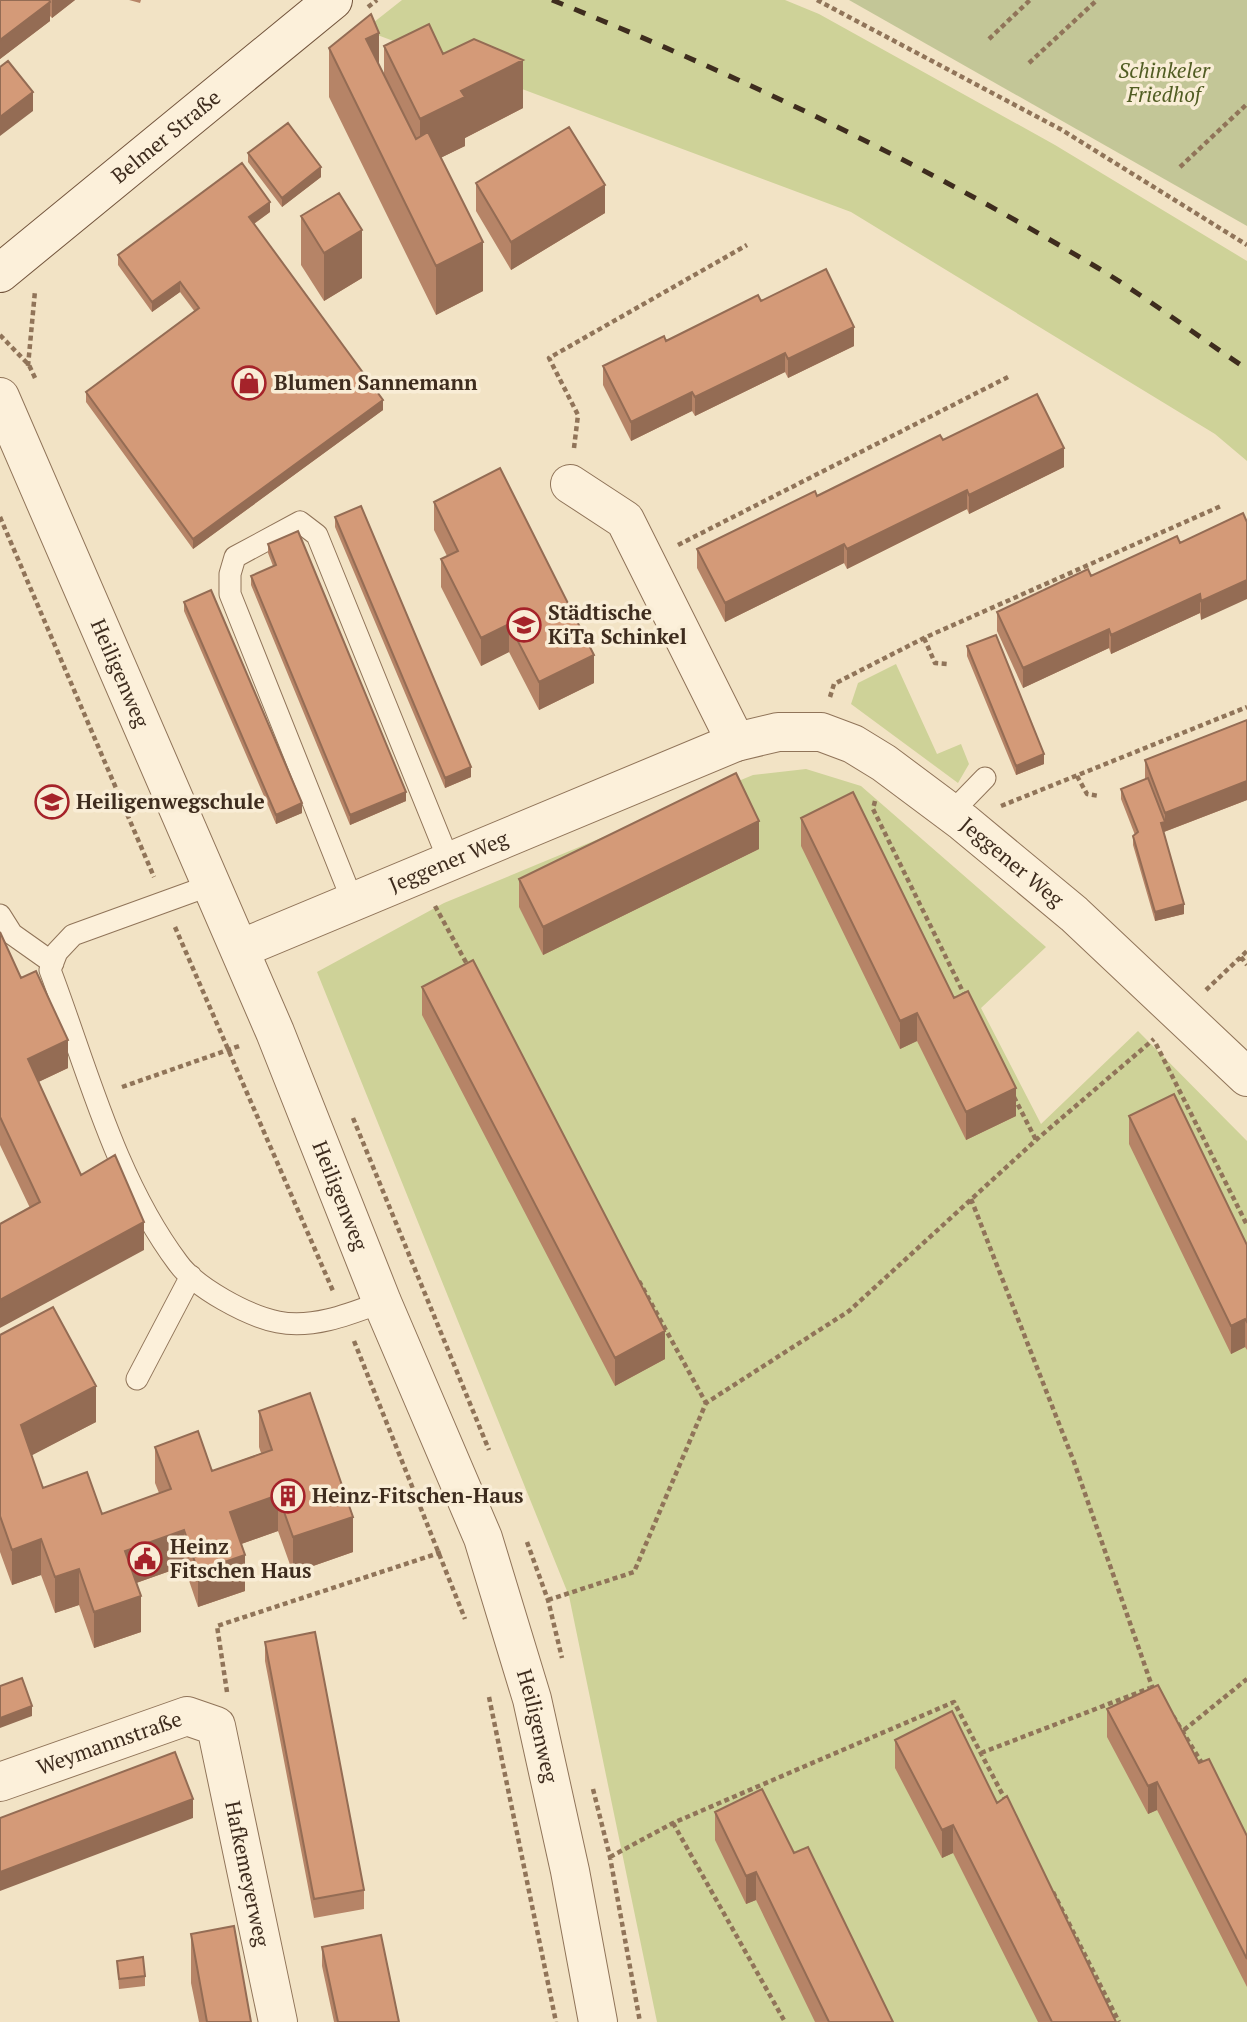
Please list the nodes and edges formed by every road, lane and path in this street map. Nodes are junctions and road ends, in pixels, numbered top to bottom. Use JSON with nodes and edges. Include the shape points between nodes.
{"nodes":[{"id":1,"x":817,"y":0,"type":"edge"},
{"id":2,"x":1030,"y":0,"type":"edge"},
{"id":3,"x":1097,"y":0,"type":"edge"},
{"id":4,"x":325,"y":7,"type":"edge"},
{"id":5,"x":989,"y":39,"type":"dead end"},
{"id":6,"x":1029,"y":63,"type":"dead end"},
{"id":7,"x":1247,"y":104,"type":"edge"},
{"id":8,"x":1180,"y":167,"type":"dead end"},
{"id":9,"x":1247,"y":244,"type":"edge"},
{"id":10,"x":747,"y":245,"type":"dead end"},
{"id":11,"x":0,"y":273,"type":"edge"},
{"id":12,"x":35,"y":289,"type":"dead end"},
{"id":13,"x":0,"y":335,"type":"edge"},
{"id":14,"x":1008,"y":377,"type":"dead end"},
{"id":15,"x":0,"y":397,"type":"edge"},
{"id":16,"x":570,"y":484,"type":"joint"},
{"id":17,"x":1221,"y":506,"type":"dead end"},
{"id":18,"x":0,"y":517,"type":"edge"},
{"id":19,"x":646,"y":562,"type":"junction"},
{"id":20,"x":924,"y":638,"type":"junction"},
{"id":21,"x":947,"y":664,"type":"dead end"},
{"id":22,"x":1247,"y":707,"type":"edge"},
{"id":23,"x":821,"y":732,"type":"junction"},
{"id":24,"x":736,"y":742,"type":"junction"},
{"id":25,"x":884,"y":762,"type":"junction"},
{"id":26,"x":1077,"y":775,"type":"junction"},
{"id":27,"x":985,"y":778,"type":"dead end"},
{"id":28,"x":1099,"y":796,"type":"dead end"},
{"id":29,"x":957,"y":817,"type":"junction"},
{"id":30,"x":433,"y":867,"type":"junction"},
{"id":31,"x":211,"y":885,"type":"junction"},
{"id":32,"x":353,"y":902,"type":"junction"},
{"id":33,"x":165,"y":903,"type":"junction"},
{"id":34,"x":0,"y":915,"type":"edge"},
{"id":35,"x":240,"y":949,"type":"junction"},
{"id":36,"x":1247,"y":951,"type":"edge"},
{"id":37,"x":1241,"y":957,"type":"junction"},
{"id":38,"x":53,"y":963,"type":"junction"},
{"id":39,"x":1247,"y":965,"type":"edge"},
{"id":40,"x":470,"y":970,"type":"edge"},
{"id":41,"x":970,"y":1005,"type":"edge"},
{"id":42,"x":1182,"y":1013,"type":"junction"},
{"id":43,"x":1153,"y":1040,"type":"junction"},
{"id":44,"x":228,"y":1051,"type":"junction"},
{"id":45,"x":1247,"y":1077,"type":"edge"},
{"id":46,"x":1012,"y":1091,"type":"edge"},
{"id":47,"x":97,"y":1096,"type":"junction"},
{"id":48,"x":1036,"y":1140,"type":"junction"},
{"id":49,"x":971,"y":1199,"type":"junction"},
{"id":50,"x":1247,"y":1225,"type":"edge"},
{"id":51,"x":634,"y":1271,"type":"edge"},
{"id":52,"x":191,"y":1276,"type":"junction"},
{"id":53,"x":382,"y":1302,"type":"junction"},
{"id":54,"x":343,"y":1316,"type":"junction"},
{"id":55,"x":137,"y":1379,"type":"dead end"},
{"id":56,"x":706,"y":1404,"type":"junction"},
{"id":57,"x":483,"y":1538,"type":"junction"},
{"id":58,"x":440,"y":1552,"type":"junction"},
{"id":59,"x":548,"y":1600,"type":"dead end"},
{"id":60,"x":469,"y":1628,"type":"dead end"},
{"id":61,"x":1247,"y":1679,"type":"edge"},
{"id":62,"x":1150,"y":1688,"type":"junction"},
{"id":63,"x":488,"y":1692,"type":"dead end"},
{"id":64,"x":1159,"y":1698,"type":"edge"},
{"id":65,"x":1167,"y":1709,"type":"edge"},
{"id":66,"x":216,"y":1726,"type":"junction"},
{"id":67,"x":1184,"y":1730,"type":"junction"},
{"id":68,"x":981,"y":1753,"type":"junction"},
{"id":69,"x":1209,"y":1776,"type":"edge"},
{"id":70,"x":0,"y":1782,"type":"edge"},
{"id":71,"x":1013,"y":1815,"type":"edge"},
{"id":72,"x":673,"y":1823,"type":"junction"},
{"id":73,"x":610,"y":1857,"type":"dead end"},
{"id":74,"x":1051,"y":1889,"type":"edge"},
{"id":75,"x":278,"y":2022,"type":"edge"},
{"id":76,"x":556,"y":2022,"type":"edge"},
{"id":77,"x":598,"y":2022,"type":"edge"},
{"id":78,"x":785,"y":2022,"type":"edge"},
{"id":79,"x":1119,"y":2022,"type":"edge"}],
"edges":[{"from":1,"to":9,"type":"path","via":[[1062,130]]},
{"from":2,"to":5,"type":"path"},
{"from":3,"to":6,"type":"path"},
{"from":4,"to":11,"type":"street","name":"Belmer Straße"},
{"from":7,"to":8,"type":"path"},
{"from":10,"to":16,"type":"path","via":[[549,358],[578,415]]},
{"from":12,"to":13,"type":"path","via":[[29,365]]},
{"from":14,"to":19,"type":"path"},
{"from":15,"to":31,"type":"street","name":"Heiligenweg"},
{"from":16,"to":19,"type":"street","via":[[625,520]]},
{"from":17,"to":20,"type":"path"},
{"from":18,"to":33,"type":"path","name":"Heiligenweg"},
{"from":19,"to":24,"type":"street"},
{"from":20,"to":21,"type":"path","via":[[935,663]]},
{"from":20,"to":23,"type":"path","via":[[834,684]]},
{"from":22,"to":26,"type":"path"},
{"from":23,"to":24,"type":"street","name":"Jeggener Weg","via":[[778,732]]},
{"from":23,"to":25,"type":"street","name":"Jeggener Weg"},
{"from":24,"to":30,"type":"street","name":"Jeggener Weg"},
{"from":25,"to":29,"type":"street","name":"Jeggener Weg"},
{"from":25,"to":41,"type":"path","via":[[873,809]]},
{"from":26,"to":28,"type":"path","via":[[1087,794]]},
{"from":26,"to":29,"type":"path"},
{"from":27,"to":29,"type":"lane"},
{"from":29,"to":42,"type":"street","name":"Jeggener Weg","via":[[1074,914]]},
{"from":30,"to":32,"type":"street","name":"Jeggener Weg"},
{"from":30,"to":32,"type":"lane","via":[[317,535],[300,522],[235,557],[230,594]]},
{"from":30,"to":40,"type":"path"},
{"from":31,"to":33,"type":"lane"},
{"from":31,"to":35,"type":"street","name":"Heiligenweg"},
{"from":32,"to":35,"type":"street","name":"Jeggener Weg"},
{"from":33,"to":38,"type":"lane","via":[[73,935]]},
{"from":33,"to":44,"type":"path","name":"Heiligenweg"},
{"from":34,"to":38,"type":"lane","via":[[12,934]]},
{"from":35,"to":53,"type":"street","name":"Heiligenweg"},
{"from":36,"to":37,"type":"path"},
{"from":37,"to":39,"type":"path"},
{"from":37,"to":42,"type":"path"},
{"from":38,"to":47,"type":"lane","via":[[50,970]]},
{"from":42,"to":43,"type":"path"},
{"from":42,"to":45,"type":"street","name":"Jeggener Weg"},
{"from":43,"to":48,"type":"path"},
{"from":43,"to":50,"type":"path"},
{"from":44,"to":47,"type":"path"},
{"from":44,"to":54,"type":"path","name":"Heiligenweg"},
{"from":46,"to":48,"type":"path"},
{"from":47,"to":52,"type":"lane","via":[[123,1168],[145,1211],[179,1266]]},
{"from":48,"to":49,"type":"path"},
{"from":49,"to":56,"type":"path","via":[[849,1311]]},
{"from":49,"to":62,"type":"path","via":[[1074,1462]]},
{"from":51,"to":56,"type":"path"},
{"from":52,"to":54,"type":"lane","via":[[215,1296],[277,1322]]},
{"from":52,"to":55,"type":"lane"},
{"from":53,"to":54,"type":"lane"},
{"from":53,"to":57,"type":"street","name":"Heiligenweg"},
{"from":54,"to":58,"type":"path","name":"Heiligenweg"},
{"from":56,"to":59,"type":"path","via":[[634,1572]]},
{"from":57,"to":58,"type":"path"},
{"from":57,"to":77,"type":"street","name":"Heiligenweg","via":[[532,1699]]},
{"from":58,"to":60,"type":"path","name":"Heiligenweg"},
{"from":58,"to":66,"type":"path","via":[[217,1626],[227,1691]]},
{"from":61,"to":67,"type":"path"},
{"from":62,"to":64,"type":"path"},
{"from":62,"to":68,"type":"path"},
{"from":63,"to":76,"type":"path","name":"Heiligenweg"},
{"from":65,"to":67,"type":"path"},
{"from":66,"to":70,"type":"street","name":"Weymannstraße","via":[[187,1716]]},
{"from":66,"to":75,"type":"street","name":"Hafkemeyerweg"},
{"from":67,"to":69,"type":"path"},
{"from":68,"to":71,"type":"path"},
{"from":68,"to":72,"type":"path","via":[[954,1702]]},
{"from":72,"to":73,"type":"path"},
{"from":72,"to":78,"type":"path"},
{"from":74,"to":79,"type":"path"}]}
